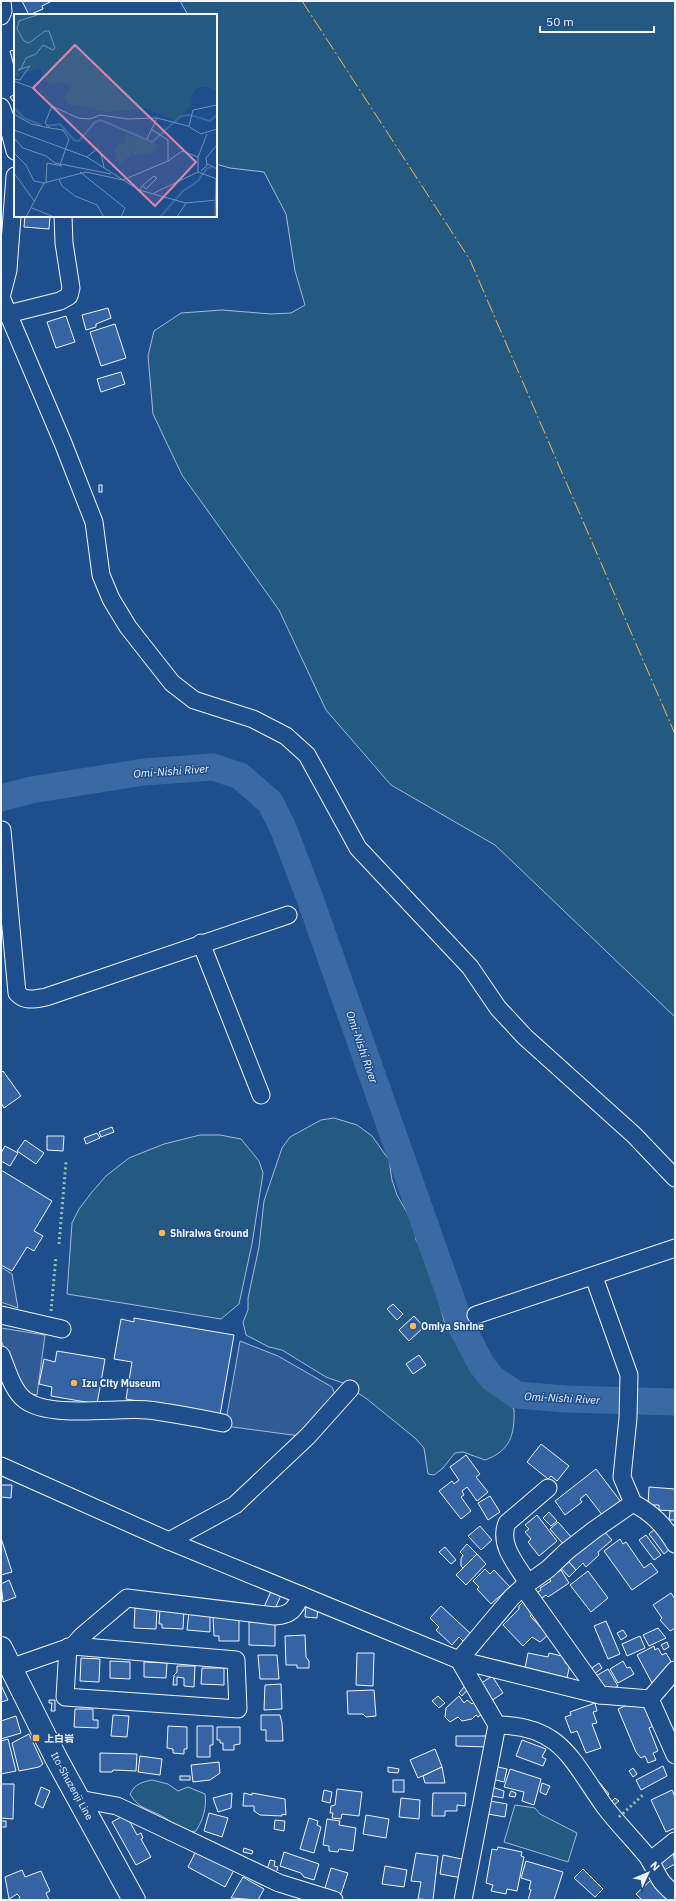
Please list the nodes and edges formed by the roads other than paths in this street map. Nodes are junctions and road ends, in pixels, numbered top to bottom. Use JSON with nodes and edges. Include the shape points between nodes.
{"nodes":[{"id":1,"x":2,"y":1,"type":"edge"},
{"id":2,"x":1,"y":16,"type":"edge"},
{"id":3,"x":1,"y":107,"type":"edge"},
{"id":4,"x":12,"y":129,"type":"edge"},
{"id":5,"x":14,"y":144,"type":"edge"},
{"id":6,"x":14,"y":189,"type":"edge"},
{"id":7,"x":63,"y":217,"type":"edge"},
{"id":8,"x":1,"y":297,"type":"edge"},
{"id":9,"x":8,"y":314,"type":"junction"},
{"id":10,"x":2,"y":830,"type":"dead end"},
{"id":11,"x":288,"y":915,"type":"dead end"},
{"id":12,"x":201,"y":944,"type":"junction"},
{"id":13,"x":9,"y":993,"type":"edge"},
{"id":14,"x":261,"y":1095,"type":"dead end"},
{"id":15,"x":675,"y":1178,"type":"edge"},
{"id":16,"x":675,"y":1248,"type":"edge"},
{"id":17,"x":594,"y":1277,"type":"junction"},
{"id":18,"x":1,"y":1315,"type":"edge"},
{"id":19,"x":476,"y":1315,"type":"dead end"},
{"id":20,"x":62,"y":1329,"type":"dead end"},
{"id":21,"x":1,"y":1355,"type":"edge"},
{"id":22,"x":350,"y":1389,"type":"dead end"},
{"id":23,"x":223,"y":1423,"type":"dead end"},
{"id":24,"x":1,"y":1466,"type":"edge"},
{"id":25,"x":548,"y":1488,"type":"dead end"},
{"id":26,"x":634,"y":1503,"type":"junction"},
{"id":27,"x":169,"y":1541,"type":"junction"},
{"id":28,"x":675,"y":1544,"type":"edge"},
{"id":29,"x":526,"y":1585,"type":"junction"},
{"id":30,"x":301,"y":1595,"type":"junction"},
{"id":31,"x":70,"y":1647,"type":"junction"},
{"id":32,"x":4,"y":1658,"type":"edge"},
{"id":33,"x":459,"y":1660,"type":"junction"},
{"id":34,"x":675,"y":1670,"type":"edge"},
{"id":35,"x":600,"y":1696,"type":"junction"},
{"id":36,"x":650,"y":1699,"type":"junction"},
{"id":37,"x":496,"y":1725,"type":"junction"},
{"id":38,"x":675,"y":1756,"type":"edge"},
{"id":39,"x":79,"y":1799,"type":"junction"},
{"id":40,"x":675,"y":1841,"type":"edge"},
{"id":41,"x":650,"y":1861,"type":"junction"},
{"id":42,"x":675,"y":1896,"type":"edge"},
{"id":43,"x":134,"y":1900,"type":"edge"},
{"id":44,"x":334,"y":1900,"type":"edge"},
{"id":45,"x":463,"y":1900,"type":"edge"}],
"edges":[{"from":1,"to":2,"type":"street"},
{"from":3,"to":4,"type":"street"},
{"from":4,"to":5,"type":"street"},
{"from":6,"to":8,"type":"street","via":[[8,270]]},
{"from":7,"to":9,"type":"street","via":[[71,288],[69,296],[60,301]]},
{"from":8,"to":9,"type":"street"},
{"from":9,"to":15,"type":"street","via":[[94,522],[104,581],[111,599],[128,627],[172,683],[194,700],[253,719],[286,736],[307,755],[358,848],[470,967],[498,1008],[525,1037],[634,1135]]},
{"from":10,"to":13,"type":"street"},
{"from":11,"to":12,"type":"street"},
{"from":12,"to":13,"type":"street","via":[[46,997],[30,1000]]},
{"from":12,"to":14,"type":"street"},
{"from":16,"to":17,"type":"street"},
{"from":17,"to":19,"type":"street"},
{"from":17,"to":26,"type":"street","via":[[629,1375],[622,1477]]},
{"from":18,"to":20,"type":"street"},
{"from":21,"to":23,"type":"street","via":[[18,1393],[25,1400],[38,1406],[62,1411],[147,1410]]},
{"from":22,"to":27,"type":"street","via":[[308,1436],[235,1504]]},
{"from":24,"to":27,"type":"street"},
{"from":25,"to":29,"type":"street","via":[[507,1524],[504,1531],[504,1542]]},
{"from":26,"to":28,"type":"street","via":[[652,1514],[666,1528]]},
{"from":26,"to":29,"type":"street","via":[[594,1530],[548,1570]]},
{"from":27,"to":30,"type":"street"},
{"from":29,"to":33,"type":"street","via":[[512,1597]]},
{"from":29,"to":35,"type":"street"},
{"from":30,"to":31,"type":"street","via":[[291,1612],[285,1616],[127,1598]]},
{"from":30,"to":33,"type":"street"},
{"from":31,"to":31,"type":"street","via":[[236,1660],[238,1709],[66,1697]]},
{"from":31,"to":32,"type":"street"},
{"from":32,"to":39,"type":"main road","name":"Ito-Shuzenji Line"},
{"from":33,"to":35,"type":"street"},
{"from":33,"to":37,"type":"street"},
{"from":34,"to":36,"type":"street"},
{"from":35,"to":36,"type":"street"},
{"from":36,"to":38,"type":"street"},
{"from":37,"to":41,"type":"street","via":[[527,1727],[556,1743],[581,1770],[616,1822]]},
{"from":37,"to":45,"type":"street"},
{"from":39,"to":43,"type":"main road","name":"Ito-Shuzenji Line"},
{"from":39,"to":44,"type":"street","via":[[117,1806],[279,1884]]},
{"from":40,"to":41,"type":"street"},
{"from":41,"to":42,"type":"street","via":[[662,1882]]}]}
